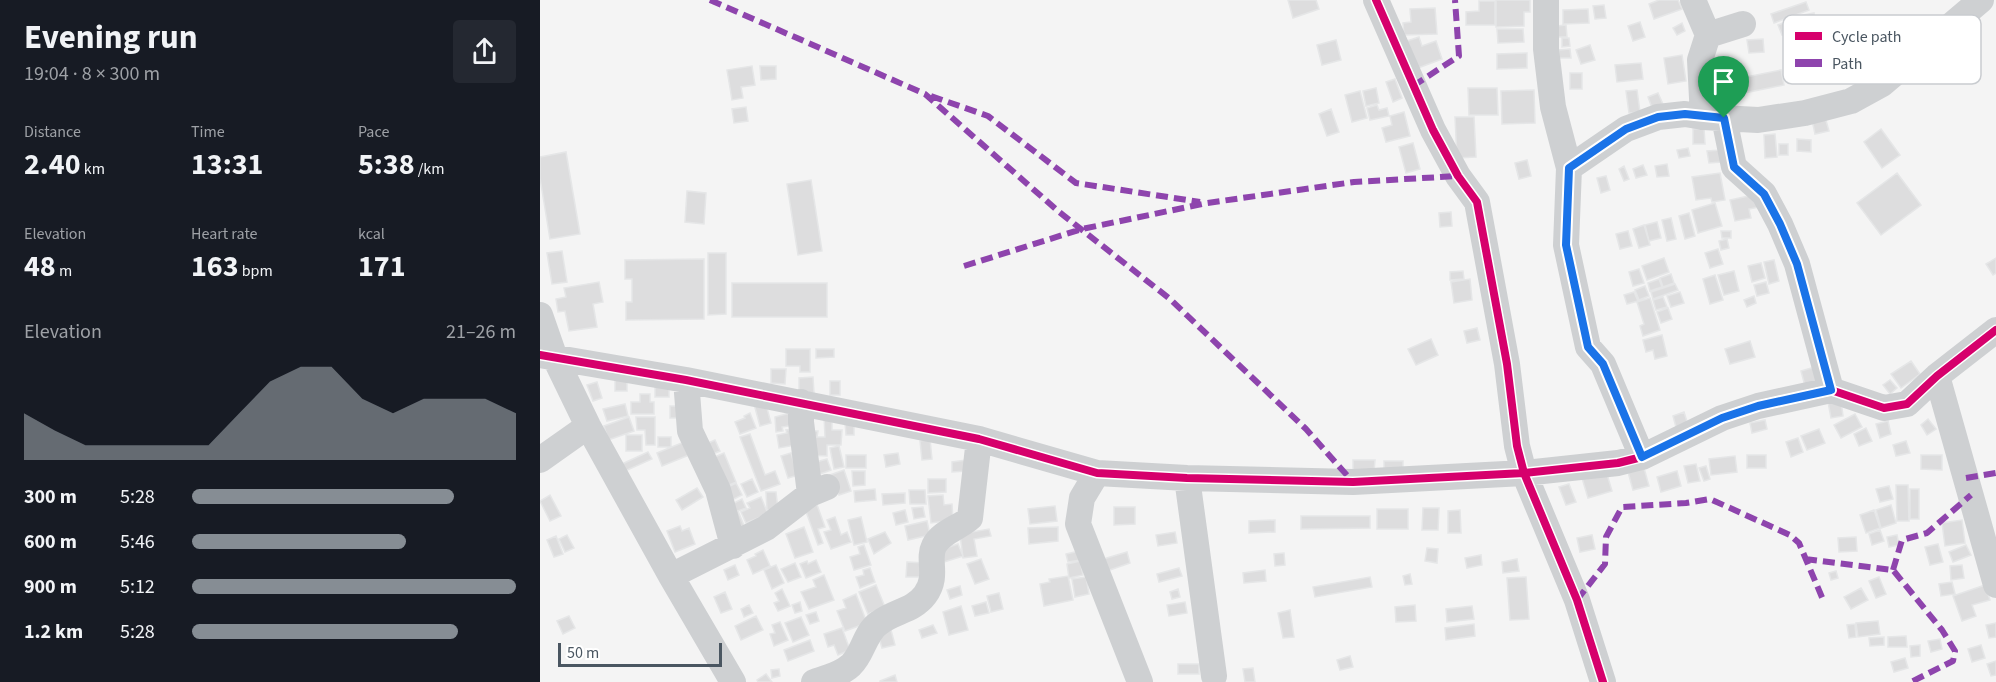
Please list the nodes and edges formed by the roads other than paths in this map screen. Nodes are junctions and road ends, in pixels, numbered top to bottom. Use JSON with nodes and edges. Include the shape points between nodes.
{"nodes":[{"id":1,"x":1376,"y":0,"type":"edge"},
{"id":2,"x":1546,"y":0,"type":"edge"},
{"id":3,"x":1693,"y":0,"type":"edge"},
{"id":4,"x":1981,"y":0,"type":"edge"},
{"id":5,"x":1963,"y":15,"type":"edge"},
{"id":6,"x":1743,"y":24,"type":"dead end"},
{"id":7,"x":1708,"y":35,"type":"junction"},
{"id":8,"x":1882,"y":84,"type":"edge"},
{"id":9,"x":1713,"y":118,"type":"junction"},
{"id":10,"x":1569,"y":168,"type":"junction"},
{"id":11,"x":540,"y":315,"type":"edge"},
{"id":12,"x":1996,"y":330,"type":"edge"},
{"id":13,"x":547,"y":356,"type":"edge"},
{"id":14,"x":1937,"y":376,"type":"junction"},
{"id":15,"x":686,"y":380,"type":"junction"},
{"id":16,"x":1831,"y":390,"type":"junction"},
{"id":17,"x":801,"y":402,"type":"junction"},
{"id":18,"x":588,"y":426,"type":"junction"},
{"id":19,"x":979,"y":440,"type":"junction"},
{"id":20,"x":1642,"y":457,"type":"junction"},
{"id":21,"x":540,"y":460,"type":"edge"},
{"id":22,"x":1097,"y":473,"type":"junction"},
{"id":23,"x":1524,"y":473,"type":"junction"},
{"id":24,"x":1187,"y":478,"type":"junction"},
{"id":25,"x":733,"y":546,"type":"junction"},
{"id":26,"x":671,"y":576,"type":"junction"},
{"id":27,"x":1996,"y":585,"type":"edge"},
{"id":28,"x":1214,"y":676,"type":"dead end"},
{"id":29,"x":733,"y":682,"type":"edge"},
{"id":30,"x":814,"y":682,"type":"edge"},
{"id":31,"x":1140,"y":682,"type":"edge"},
{"id":32,"x":1603,"y":682,"type":"edge"}],
"edges":[{"from":1,"to":23,"type":"street","via":[[1433,130],[1477,202]]},
{"from":2,"to":10,"type":"street","via":[[1546,49],[1553,107]]},
{"from":3,"to":7,"type":"street"},
{"from":4,"to":5,"type":"street"},
{"from":6,"to":7,"type":"street"},
{"from":7,"to":9,"type":"street","via":[[1700,60]]},
{"from":8,"to":9,"type":"street","via":[[1851,101],[1805,113],[1758,120]]},
{"from":9,"to":10,"type":"street","via":[[1685,114],[1658,117],[1626,129]]},
{"from":9,"to":16,"type":"street","via":[[1734,167],[1764,194],[1780,224],[1797,264]]},
{"from":10,"to":20,"type":"street","via":[[1566,245],[1588,347],[1603,364]]},
{"from":11,"to":13,"type":"street"},
{"from":12,"to":14,"type":"street"},
{"from":13,"to":15,"type":"street"},
{"from":13,"to":18,"type":"street"},
{"from":14,"to":16,"type":"street","via":[[1907,404],[1884,408]]},
{"from":14,"to":27,"type":"street"},
{"from":15,"to":17,"type":"street"},
{"from":15,"to":25,"type":"street","via":[[690,431],[718,490]]},
{"from":16,"to":20,"type":"street","via":[[1722,418]]},
{"from":17,"to":19,"type":"street"},
{"from":17,"to":25,"type":"street","via":[[801,422],[818,490],[766,528]]},
{"from":18,"to":21,"type":"street"},
{"from":18,"to":26,"type":"street"},
{"from":19,"to":22,"type":"street"},
{"from":19,"to":30,"type":"street","via":[[970,518],[934,545],[933,575],[927,592],[918,605],[878,623],[852,664]]},
{"from":20,"to":23,"type":"street"},
{"from":22,"to":24,"type":"street"},
{"from":22,"to":31,"type":"street","via":[[1082,498],[1078,524]]},
{"from":23,"to":24,"type":"street","via":[[1353,482]]},
{"from":23,"to":32,"type":"street","via":[[1577,600]]},
{"from":24,"to":28,"type":"street"},
{"from":25,"to":26,"type":"street"},
{"from":26,"to":29,"type":"street"}]}
